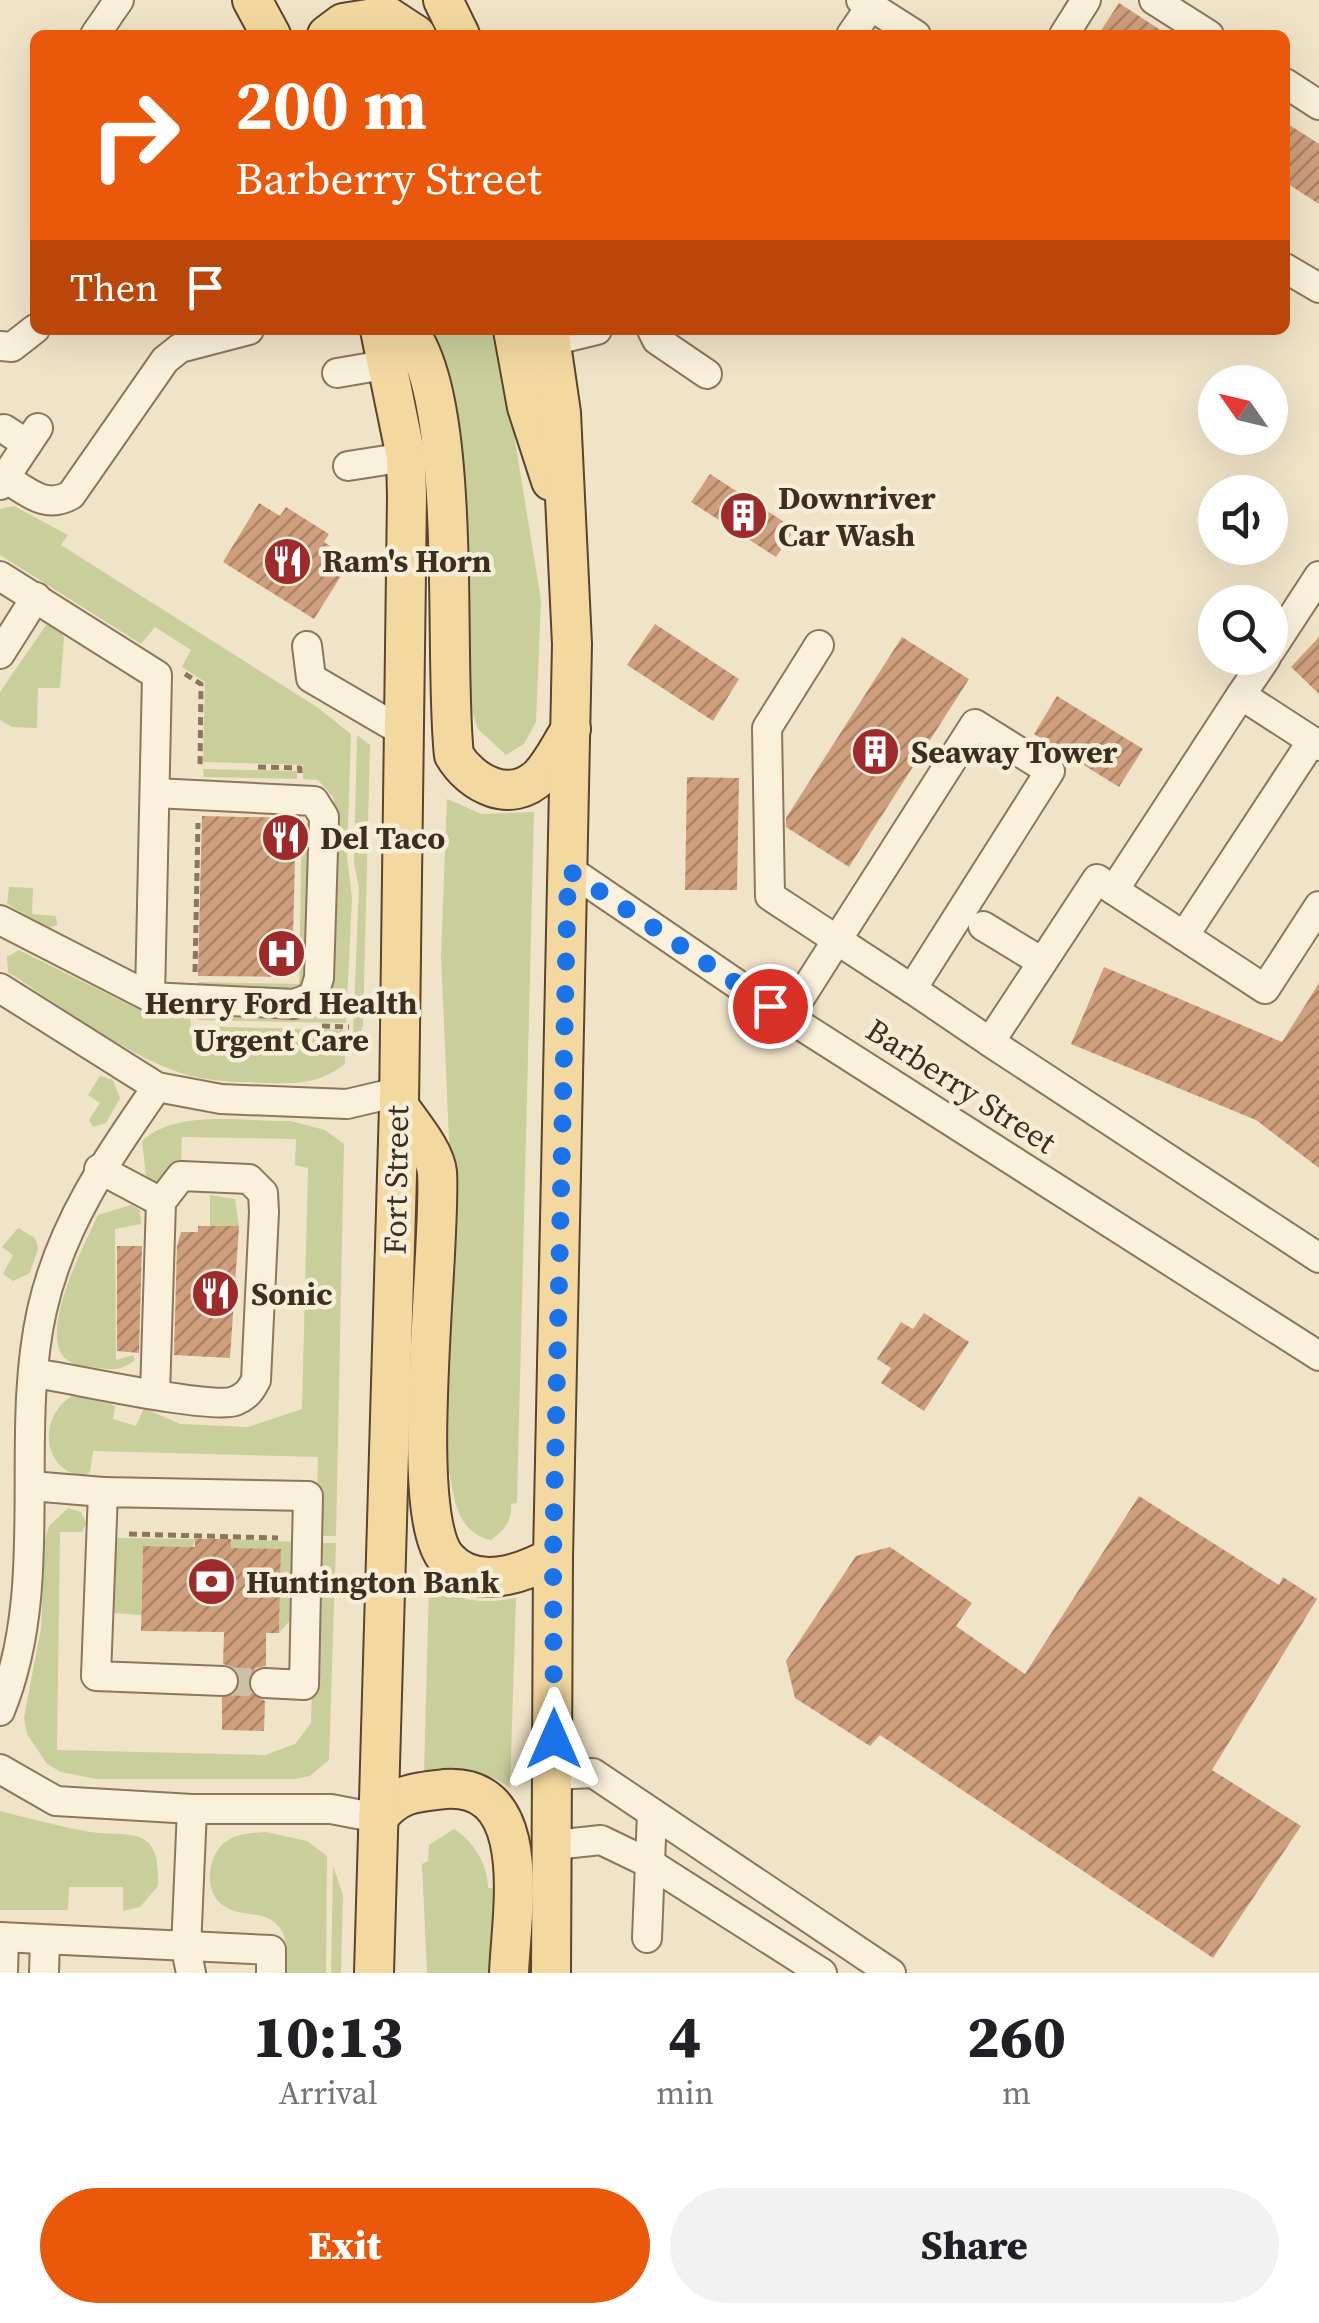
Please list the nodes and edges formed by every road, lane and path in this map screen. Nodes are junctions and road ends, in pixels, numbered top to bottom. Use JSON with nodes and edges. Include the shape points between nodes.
{"nodes":[{"id":1,"x":119,"y":0,"type":"edge"},
{"id":2,"x":252,"y":0,"type":"edge"},
{"id":3,"x":443,"y":0,"type":"edge"},
{"id":4,"x":1086,"y":0,"type":"edge"},
{"id":5,"x":1154,"y":0,"type":"edge"},
{"id":6,"x":876,"y":5,"type":"edge"},
{"id":7,"x":98,"y":30,"type":"edge"},
{"id":8,"x":267,"y":30,"type":"edge"},
{"id":9,"x":334,"y":30,"type":"edge"},
{"id":10,"x":409,"y":30,"type":"edge"},
{"id":11,"x":458,"y":30,"type":"edge"},
{"id":12,"x":855,"y":30,"type":"edge"},
{"id":13,"x":909,"y":30,"type":"edge"},
{"id":14,"x":1067,"y":30,"type":"edge"},
{"id":15,"x":1201,"y":30,"type":"edge"},
{"id":16,"x":1290,"y":86,"type":"edge"},
{"id":17,"x":1319,"y":105,"type":"edge"},
{"id":18,"x":1290,"y":271,"type":"edge"},
{"id":19,"x":1319,"y":288,"type":"edge"},
{"id":20,"x":30,"y":333,"type":"edge"},
{"id":21,"x":230,"y":335,"type":"edge"},
{"id":22,"x":411,"y":335,"type":"edge"},
{"id":23,"x":514,"y":335,"type":"edge"},
{"id":24,"x":654,"y":335,"type":"edge"},
{"id":25,"x":550,"y":336,"type":"edge"},
{"id":26,"x":0,"y":346,"type":"edge"},
{"id":27,"x":385,"y":347,"type":"edge"},
{"id":28,"x":338,"y":373,"type":"dead end"},
{"id":29,"x":707,"y":374,"type":"dead end"},
{"id":30,"x":23,"y":434,"type":"dead end"},
{"id":31,"x":406,"y":457,"type":"junction"},
{"id":32,"x":348,"y":466,"type":"dead end"},
{"id":33,"x":2,"y":482,"type":"edge"},
{"id":34,"x":567,"y":530,"type":"junction"},
{"id":35,"x":0,"y":576,"type":"edge"},
{"id":36,"x":1319,"y":576,"type":"edge"},
{"id":37,"x":36,"y":598,"type":"junction"},
{"id":38,"x":1288,"y":623,"type":"edge"},
{"id":39,"x":819,"y":645,"type":"dead end"},
{"id":40,"x":306,"y":646,"type":"dead end"},
{"id":41,"x":0,"y":654,"type":"edge"},
{"id":42,"x":180,"y":670,"type":"dead end"},
{"id":43,"x":1254,"y":675,"type":"edge"},
{"id":44,"x":1241,"y":696,"type":"junction"},
{"id":45,"x":571,"y":728,"type":"junction"},
{"id":46,"x":405,"y":733,"type":"junction"},
{"id":47,"x":1315,"y":744,"type":"edge"},
{"id":48,"x":200,"y":776,"type":"dead end"},
{"id":49,"x":155,"y":793,"type":"junction"},
{"id":50,"x":199,"y":810,"type":"dead end"},
{"id":51,"x":568,"y":870,"type":"junction"},
{"id":52,"x":1114,"y":890,"type":"junction"},
{"id":53,"x":1319,"y":906,"type":"edge"},
{"id":54,"x":983,"y":926,"type":"dead end"},
{"id":55,"x":2,"y":927,"type":"edge"},
{"id":56,"x":1184,"y":936,"type":"junction"},
{"id":57,"x":837,"y":940,"type":"junction"},
{"id":58,"x":1042,"y":962,"type":"junction"},
{"id":59,"x":194,"y":978,"type":"dead end"},
{"id":60,"x":0,"y":988,"type":"edge"},
{"id":61,"x":912,"y":989,"type":"junction"},
{"id":62,"x":150,"y":998,"type":"junction"},
{"id":63,"x":788,"y":1017,"type":"junction"},
{"id":64,"x":990,"y":1042,"type":"junction"},
{"id":65,"x":157,"y":1087,"type":"junction"},
{"id":66,"x":398,"y":1099,"type":"junction"},
{"id":67,"x":100,"y":1168,"type":"junction"},
{"id":68,"x":161,"y":1202,"type":"junction"},
{"id":69,"x":1319,"y":1258,"type":"edge"},
{"id":70,"x":1319,"y":1356,"type":"edge"},
{"id":71,"x":34,"y":1373,"type":"junction"},
{"id":72,"x":155,"y":1394,"type":"junction"},
{"id":73,"x":31,"y":1486,"type":"junction"},
{"id":74,"x":103,"y":1492,"type":"junction"},
{"id":75,"x":114,"y":1534,"type":"dead end"},
{"id":76,"x":296,"y":1538,"type":"dead end"},
{"id":77,"x":553,"y":1557,"type":"junction"},
{"id":78,"x":223,"y":1682,"type":"tunnel mouth"},
{"id":79,"x":265,"y":1683,"type":"tunnel mouth"},
{"id":80,"x":0,"y":1711,"type":"edge"},
{"id":81,"x":0,"y":1769,"type":"edge"},
{"id":82,"x":554,"y":1775,"type":"junction"},
{"id":83,"x":192,"y":1809,"type":"junction"},
{"id":84,"x":652,"y":1813,"type":"junction"},
{"id":85,"x":378,"y":1818,"type":"junction"},
{"id":86,"x":554,"y":1845,"type":"junction"},
{"id":87,"x":651,"y":1864,"type":"junction"},
{"id":88,"x":2,"y":1938,"type":"edge"},
{"id":89,"x":646,"y":1938,"type":"dead end"},
{"id":90,"x":44,"y":1941,"type":"junction"},
{"id":91,"x":189,"y":1961,"type":"edge"},
{"id":92,"x":377,"y":1967,"type":"edge"},
{"id":93,"x":3,"y":1973,"type":"edge"},
{"id":94,"x":44,"y":1973,"type":"edge"},
{"id":95,"x":271,"y":1973,"type":"edge"},
{"id":96,"x":509,"y":1973,"type":"edge"},
{"id":97,"x":552,"y":1973,"type":"edge"},
{"id":98,"x":822,"y":1973,"type":"edge"},
{"id":99,"x":892,"y":1973,"type":"edge"}],
"edges":[{"from":1,"to":7,"type":"street"},
{"from":2,"to":8,"type":"main road"},
{"from":3,"to":11,"type":"main road"},
{"from":4,"to":14,"type":"street"},
{"from":5,"to":15,"type":"street"},
{"from":6,"to":12,"type":"street"},
{"from":6,"to":13,"type":"street"},
{"from":9,"to":10,"type":"main road","via":[[388,16]]},
{"from":16,"to":17,"type":"street"},
{"from":18,"to":19,"type":"street"},
{"from":20,"to":26,"type":"street"},
{"from":21,"to":33,"type":"street","via":[[180,348],[166,360],[70,495],[44,502]]},
{"from":22,"to":45,"type":"main road","via":[[432,386],[444,478],[454,755],[479,783],[518,787],[536,780]]},
{"from":23,"to":34,"type":"main road","via":[[527,406]]},
{"from":24,"to":29,"type":"street"},
{"from":25,"to":34,"type":"main road"},
{"from":27,"to":28,"type":"street"},
{"from":27,"to":31,"type":"main road","name":"Fort Street"},
{"from":30,"to":33,"type":"street"},
{"from":31,"to":32,"type":"street"},
{"from":31,"to":46,"type":"main road","name":"Fort Street"},
{"from":34,"to":45,"type":"main road"},
{"from":35,"to":37,"type":"street"},
{"from":36,"to":38,"type":"street"},
{"from":37,"to":41,"type":"street"},
{"from":37,"to":49,"type":"street","via":[[158,675]]},
{"from":39,"to":57,"type":"street","via":[[767,728],[770,896]]},
{"from":40,"to":46,"type":"street","via":[[311,678]]},
{"from":42,"to":48,"type":"path","via":[[202,684]]},
{"from":43,"to":44,"type":"street"},
{"from":44,"to":47,"type":"street"},
{"from":44,"to":52,"type":"street"},
{"from":45,"to":51,"type":"main road"},
{"from":46,"to":66,"type":"main road","name":"Fort Street"},
{"from":47,"to":56,"type":"street"},
{"from":49,"to":62,"type":"street"},
{"from":49,"to":62,"type":"street","via":[[300,798],[314,801],[324,817],[313,998],[294,1004]]},
{"from":50,"to":59,"type":"path"},
{"from":51,"to":63,"type":"street","name":"Barberry Street"},
{"from":51,"to":77,"type":"main road"},
{"from":52,"to":56,"type":"street"},
{"from":52,"to":58,"type":"street","via":[[1097,879]]},
{"from":53,"to":56,"type":"street","via":[[1265,989]]},
{"from":54,"to":58,"type":"street"},
{"from":55,"to":62,"type":"street"},
{"from":57,"to":61,"type":"street"},
{"from":57,"to":61,"type":"street","via":[[974,724],[1050,772]]},
{"from":57,"to":63,"type":"street"},
{"from":58,"to":64,"type":"street"},
{"from":60,"to":65,"type":"street"},
{"from":61,"to":64,"type":"street"},
{"from":63,"to":70,"type":"street","name":"Barberry Street"},
{"from":64,"to":69,"type":"street"},
{"from":65,"to":66,"type":"street","via":[[222,1099]]},
{"from":65,"to":67,"type":"street"},
{"from":66,"to":77,"type":"main road","via":[[437,1167],[428,1482],[436,1541],[446,1559],[471,1575],[530,1570]]},
{"from":66,"to":85,"type":"main road","name":"Fort Street"},
{"from":67,"to":68,"type":"street"},
{"from":67,"to":71,"type":"street","via":[[52,1278]]},
{"from":68,"to":72,"type":"street"},
{"from":68,"to":72,"type":"street","via":[[181,1176],[249,1178],[263,1193],[264,1212],[256,1380],[249,1393],[232,1402]]},
{"from":71,"to":72,"type":"street"},
{"from":71,"to":73,"type":"street"},
{"from":73,"to":74,"type":"street"},
{"from":73,"to":80,"type":"street","via":[[23,1622]]},
{"from":74,"to":78,"type":"street","via":[[96,1676]]},
{"from":74,"to":79,"type":"street","via":[[308,1496],[304,1685]]},
{"from":75,"to":76,"type":"path"},
{"from":77,"to":82,"type":"main road"},
{"from":81,"to":83,"type":"street","via":[[56,1801]]},
{"from":82,"to":84,"type":"street","via":[[593,1773]]},
{"from":82,"to":86,"type":"main road"},
{"from":83,"to":85,"type":"street","via":[[330,1809]]},
{"from":83,"to":91,"type":"street"},
{"from":84,"to":87,"type":"street"},
{"from":84,"to":99,"type":"street"},
{"from":85,"to":92,"type":"main road","name":"Fort Street"},
{"from":85,"to":96,"type":"main road","via":[[407,1793],[454,1789],[483,1798],[497,1812],[513,1840]]},
{"from":86,"to":87,"type":"street","via":[[601,1840]]},
{"from":86,"to":97,"type":"main road"},
{"from":87,"to":89,"type":"street"},
{"from":87,"to":98,"type":"street"},
{"from":88,"to":90,"type":"street"},
{"from":88,"to":93,"type":"street"},
{"from":90,"to":91,"type":"street"},
{"from":90,"to":94,"type":"street"},
{"from":91,"to":95,"type":"street","via":[[272,1950]]}]}
